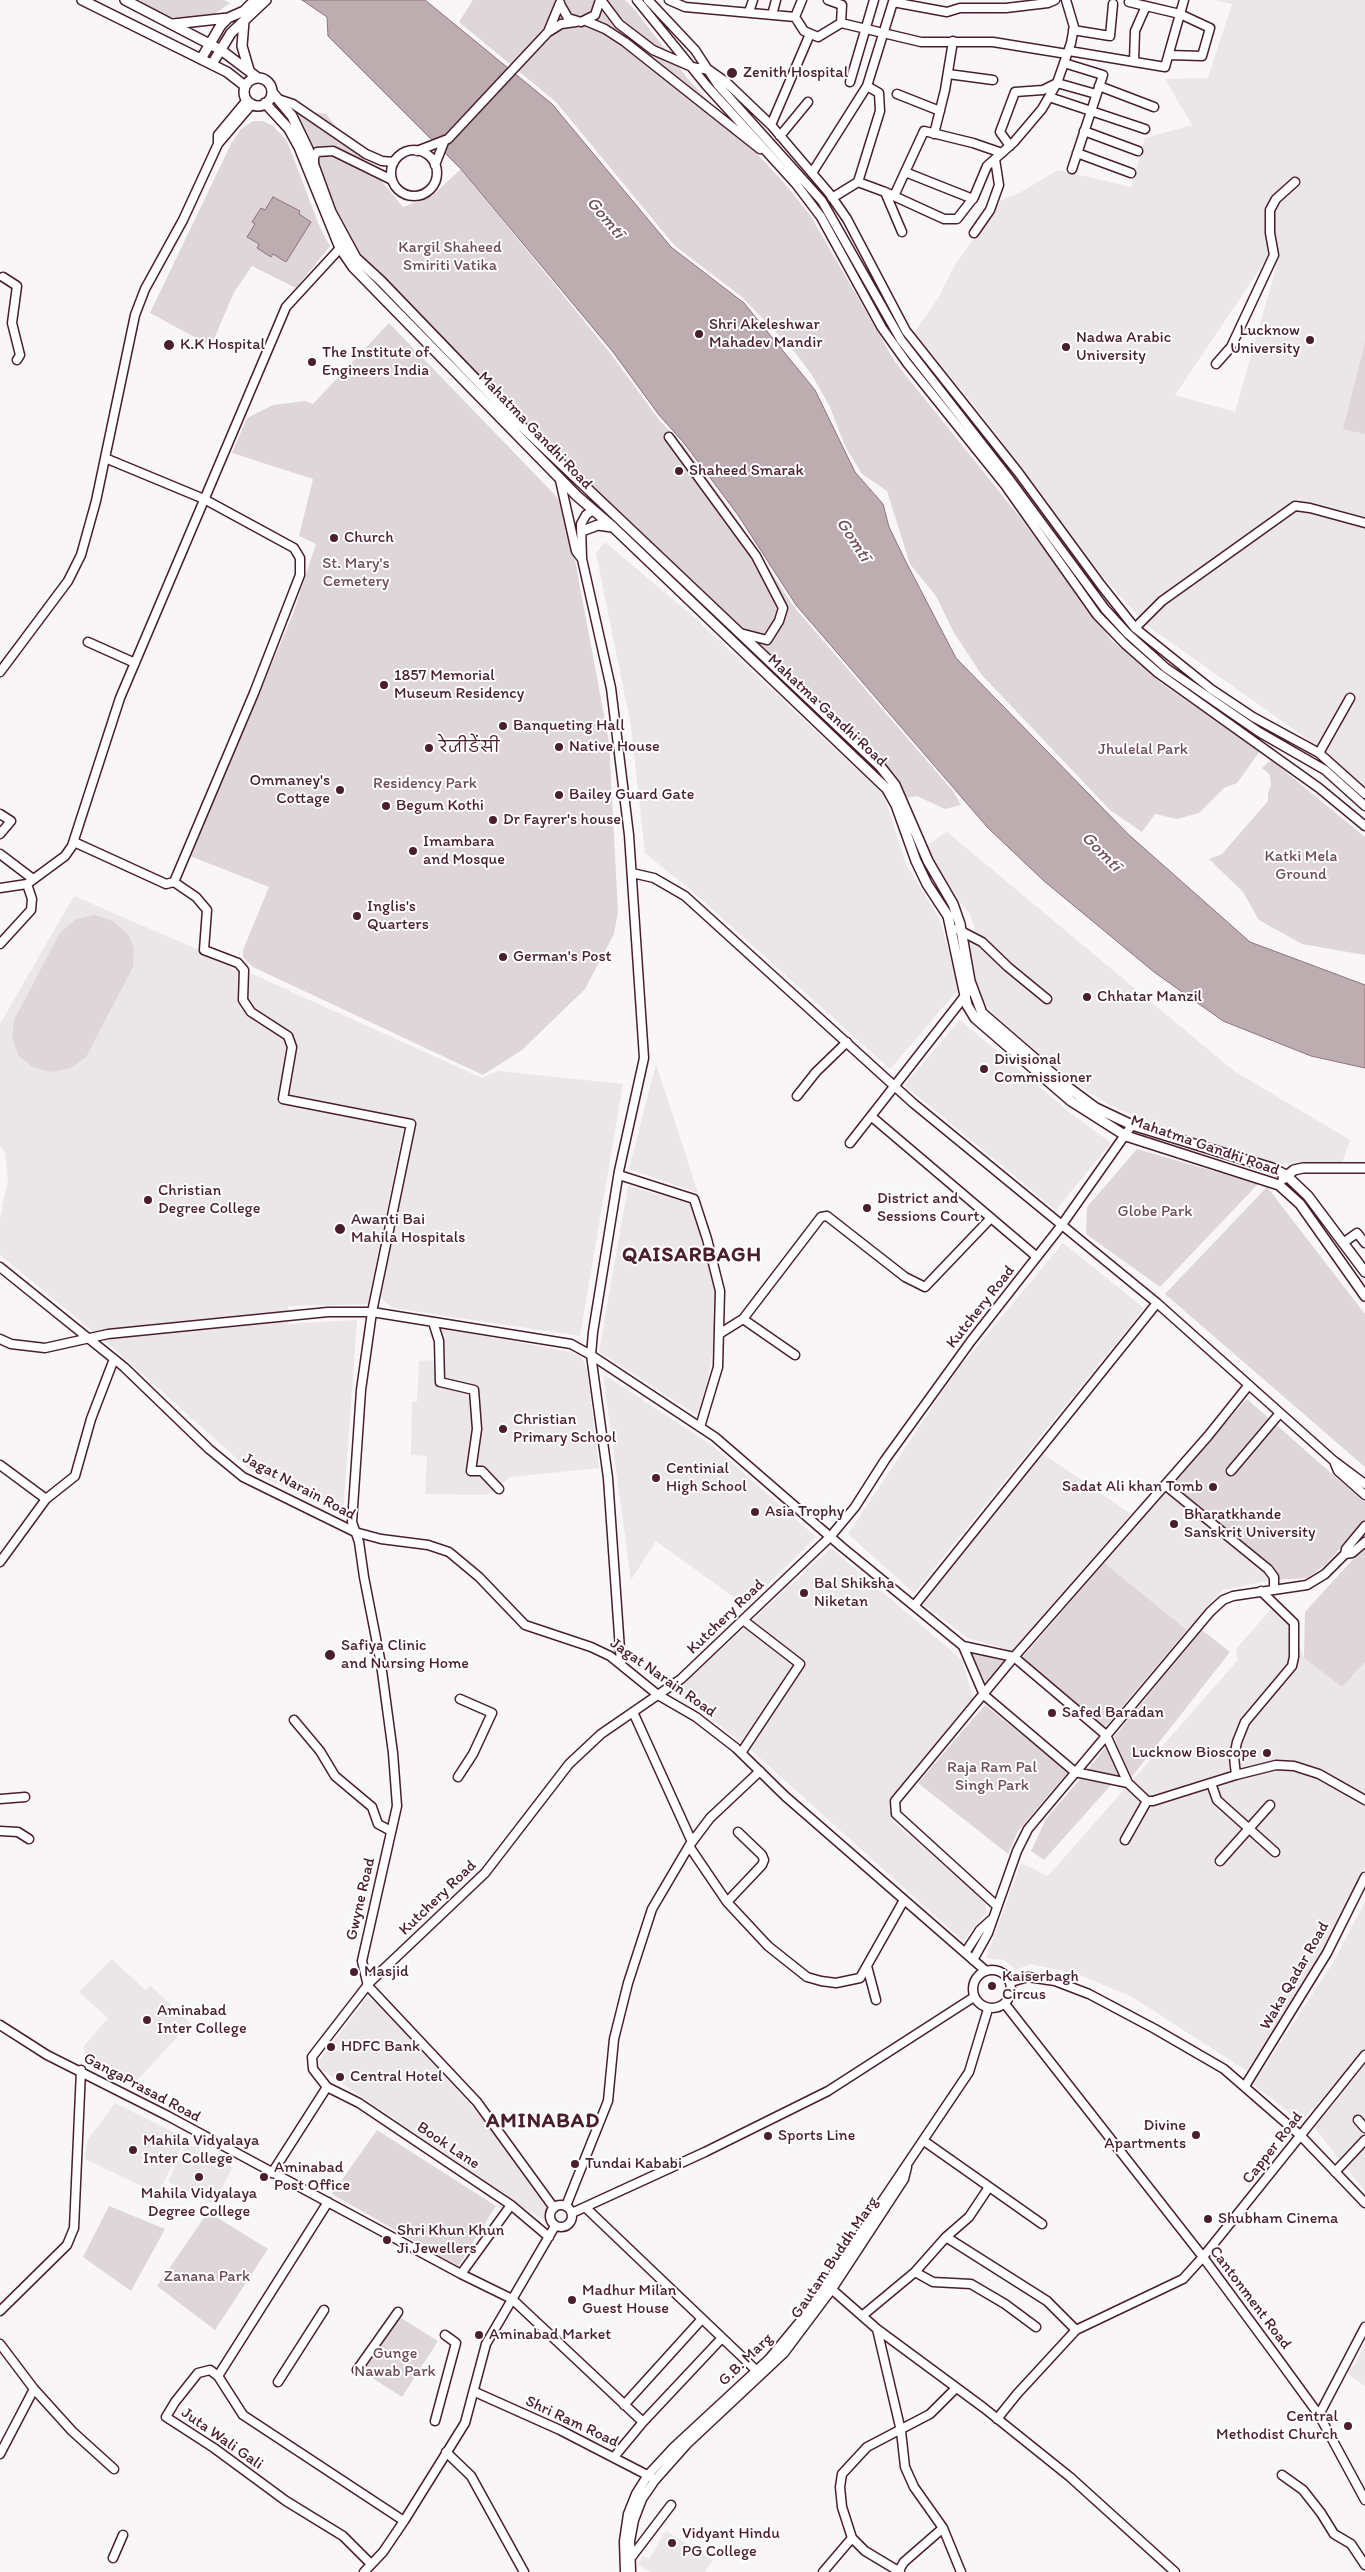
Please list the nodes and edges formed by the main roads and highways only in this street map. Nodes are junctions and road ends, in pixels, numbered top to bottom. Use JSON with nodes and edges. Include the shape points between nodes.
{"nodes":[{"id":1,"x":82,"y":0,"type":"edge"},
{"id":2,"x":125,"y":0,"type":"edge"},
{"id":3,"x":255,"y":0,"type":"edge"},
{"id":4,"x":266,"y":0,"type":"edge"},
{"id":5,"x":245,"y":17,"type":"junction"},
{"id":6,"x":228,"y":18,"type":"junction"},
{"id":7,"x":168,"y":24,"type":"junction"},
{"id":8,"x":210,"y":44,"type":"junction"},
{"id":9,"x":221,"y":50,"type":"junction"},
{"id":10,"x":201,"y":59,"type":"junction"},
{"id":11,"x":212,"y":64,"type":"junction"},
{"id":12,"x":250,"y":70,"type":"junction"},
{"id":13,"x":258,"y":78,"type":"junction"},
{"id":14,"x":245,"y":86,"type":"junction"},
{"id":15,"x":275,"y":95,"type":"junction"},
{"id":16,"x":265,"y":103,"type":"junction"},
{"id":17,"x":343,"y":245,"type":"junction"},
{"id":18,"x":612,"y":527,"type":"junction"},
{"id":19,"x":582,"y":532,"type":"road end"},
{"id":20,"x":956,"y":929,"type":"junction"},
{"id":21,"x":1029,"y":1060,"type":"junction"},
{"id":22,"x":1365,"y":1168,"type":"edge"},
{"id":23,"x":1286,"y":1175,"type":"junction"},
{"id":24,"x":1278,"y":1185,"type":"junction"},
{"id":25,"x":1365,"y":1272,"type":"edge"},
{"id":26,"x":1365,"y":1296,"type":"edge"}],
"edges":[{"from":1,"to":10,"type":"main road"},
{"from":2,"to":7,"type":"main road"},
{"from":3,"to":5,"type":"main road"},
{"from":4,"to":5,"type":"main road"},
{"from":5,"to":6,"type":"main road"},
{"from":5,"to":9,"type":"main road"},
{"from":5,"to":12,"type":"main road","via":[[242,46]]},
{"from":6,"to":7,"type":"main road"},
{"from":6,"to":8,"type":"main road"},
{"from":7,"to":8,"type":"main road"},
{"from":8,"to":9,"type":"main road"},
{"from":8,"to":10,"type":"main road"},
{"from":9,"to":11,"type":"main road"},
{"from":9,"to":12,"type":"main road"},
{"from":10,"to":11,"type":"main road"},
{"from":11,"to":14,"type":"main road"},
{"from":12,"to":13,"type":"main road"},
{"from":13,"to":14,"type":"main road"},
{"from":13,"to":15,"type":"main road","via":[[268,82]]},
{"from":14,"to":16,"type":"main road","via":[[250,102]]},
{"from":15,"to":16,"type":"main road"},
{"from":15,"to":17,"type":"main road","name":"Mahatma Gandhi Road","via":[[292,116]]},
{"from":16,"to":17,"type":"main road","name":"Mahatma Gandhi Road","via":[[289,128]]},
{"from":17,"to":18,"type":"main road","name":"Mahatma Gandhi Road","via":[[353,267],[560,480]]},
{"from":17,"to":20,"type":"main road","name":"Mahatma Gandhi Road","via":[[516,421],[880,766],[896,786],[928,861],[953,904]]},
{"from":18,"to":19,"type":"main road","via":[[598,525]]},
{"from":18,"to":20,"type":"main road","name":"Mahatma Gandhi Road","via":[[887,789],[896,804],[920,868]]},
{"from":20,"to":21,"type":"main road","name":"Mahatma Gandhi Road","via":[[969,992],[982,1013]]},
{"from":21,"to":23,"type":"main road","name":"Mahatma Gandhi Road","via":[[1096,1108],[1132,1125]]},
{"from":21,"to":24,"type":"main road","name":"Mahatma Gandhi Road","via":[[1071,1101],[1126,1136]]},
{"from":22,"to":23,"type":"main road","via":[[1303,1168]]},
{"from":23,"to":24,"type":"main road"},
{"from":23,"to":25,"type":"main road","name":"Mahatma Gandhi Road","via":[[1308,1196]]},
{"from":24,"to":26,"type":"main road","name":"Mahatma Gandhi Road","via":[[1300,1204]]}]}
